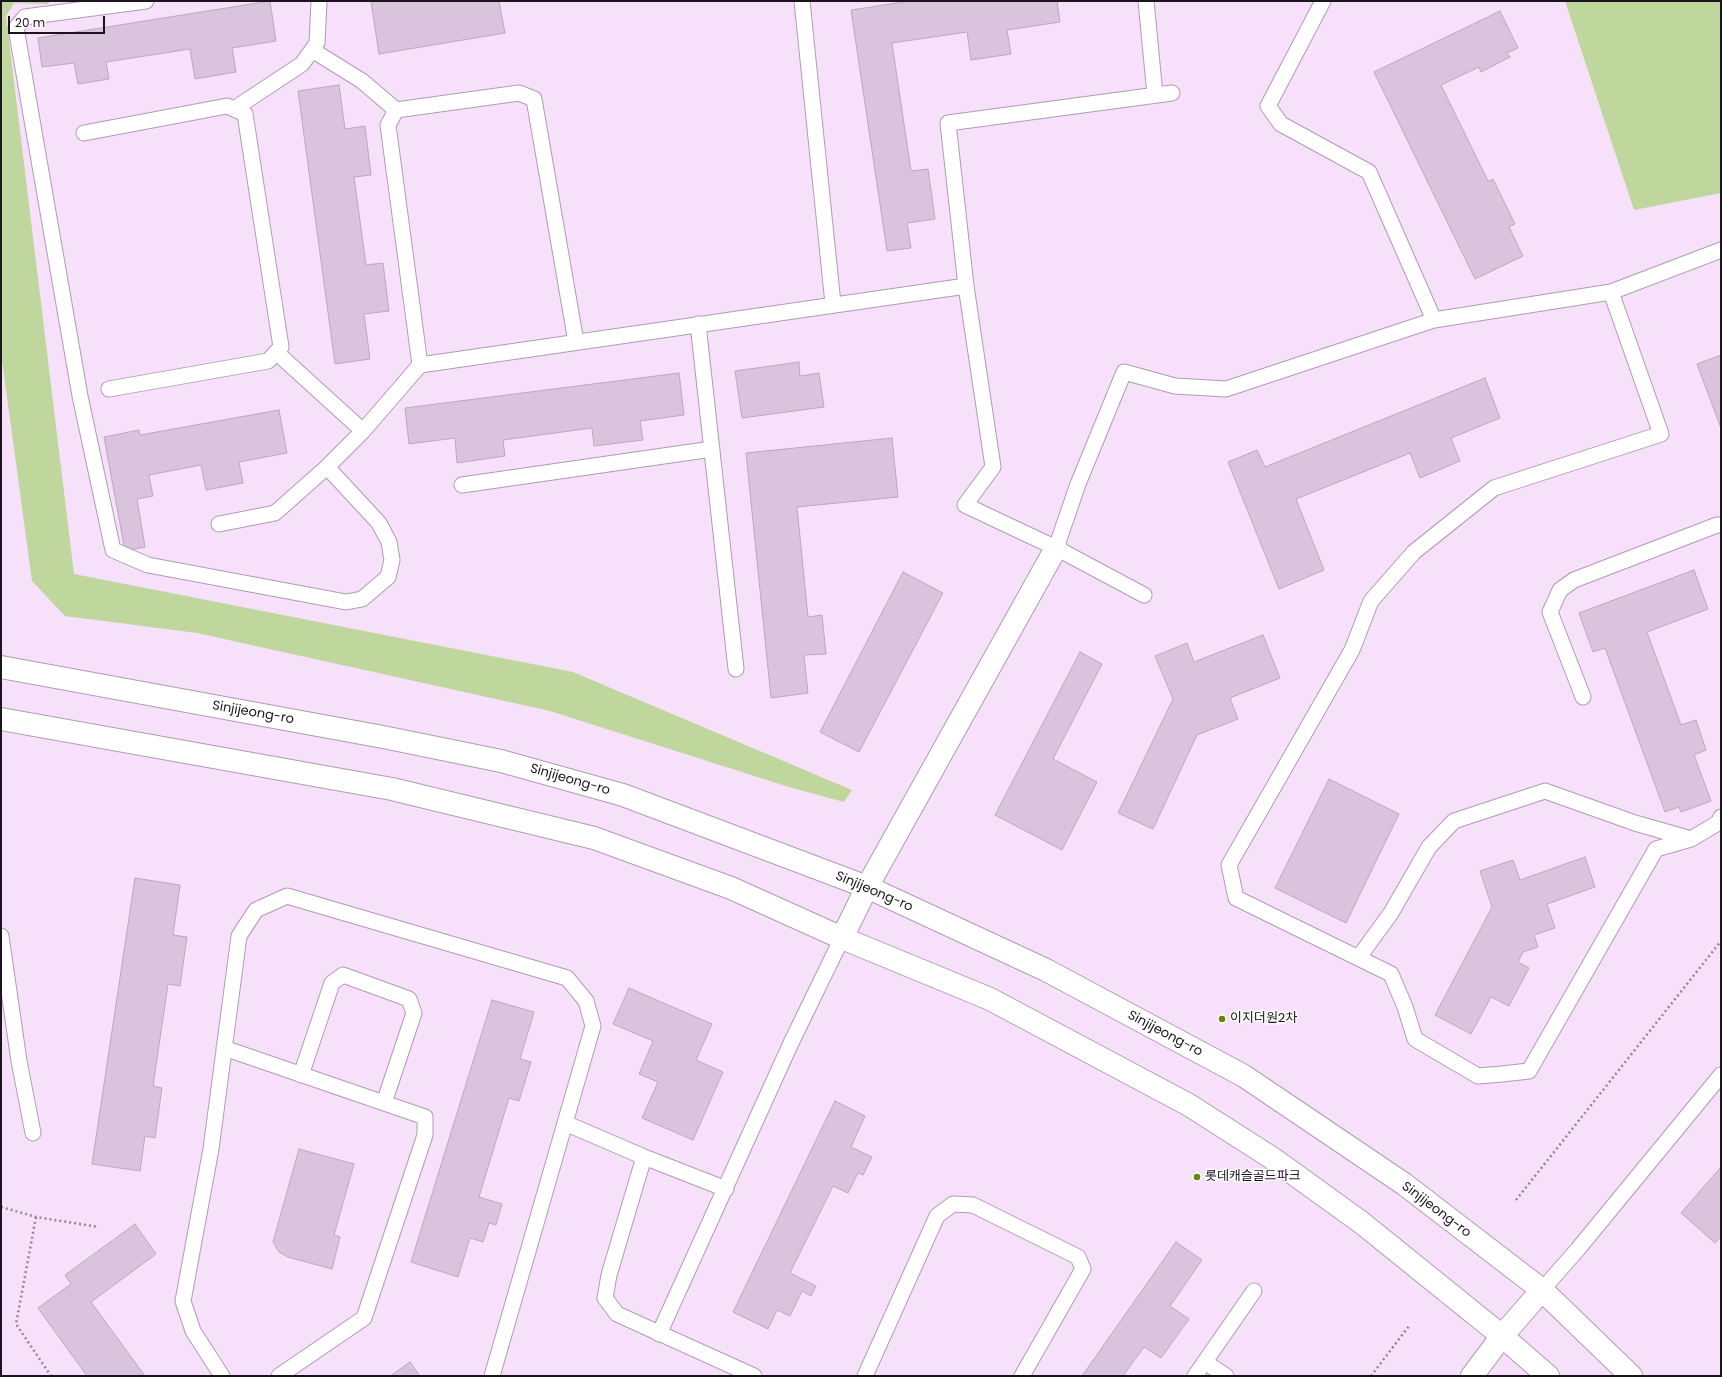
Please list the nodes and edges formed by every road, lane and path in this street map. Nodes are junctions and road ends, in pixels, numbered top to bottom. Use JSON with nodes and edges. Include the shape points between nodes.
{"nodes":[{"id":1,"x":146,"y":1,"type":"edge"},
{"id":2,"x":319,"y":1,"type":"edge"},
{"id":3,"x":802,"y":1,"type":"edge"},
{"id":4,"x":1146,"y":1,"type":"edge"},
{"id":5,"x":1323,"y":1,"type":"edge"},
{"id":6,"x":312,"y":50,"type":"junction"},
{"id":7,"x":1172,"y":93,"type":"dead end"},
{"id":8,"x":1156,"y":95,"type":"junction"},
{"id":9,"x":234,"y":109,"type":"junction"},
{"id":10,"x":396,"y":110,"type":"junction"},
{"id":11,"x":84,"y":133,"type":"dead end"},
{"id":12,"x":1721,"y":250,"type":"edge"},
{"id":13,"x":966,"y":286,"type":"junction"},
{"id":14,"x":1611,"y":292,"type":"junction"},
{"id":15,"x":832,"y":304,"type":"junction"},
{"id":16,"x":1434,"y":320,"type":"junction"},
{"id":17,"x":698,"y":324,"type":"junction"},
{"id":18,"x":576,"y":342,"type":"junction"},
{"id":19,"x":276,"y":352,"type":"junction"},
{"id":20,"x":420,"y":365,"type":"junction"},
{"id":21,"x":109,"y":389,"type":"dead end"},
{"id":22,"x":363,"y":431,"type":"junction"},
{"id":23,"x":712,"y":448,"type":"junction"},
{"id":24,"x":327,"y":467,"type":"junction"},
{"id":25,"x":462,"y":485,"type":"dead end"},
{"id":26,"x":219,"y":524,"type":"dead end"},
{"id":27,"x":1721,"y":525,"type":"edge"},
{"id":28,"x":1056,"y":548,"type":"junction"},
{"id":29,"x":1144,"y":595,"type":"dead end"},
{"id":30,"x":1,"y":667,"type":"edge"},
{"id":31,"x":736,"y":669,"type":"dead end"},
{"id":32,"x":1583,"y":697,"type":"dead end"},
{"id":33,"x":1,"y":719,"type":"edge"},
{"id":34,"x":1721,"y":817,"type":"edge"},
{"id":35,"x":1691,"y":839,"type":"junction"},
{"id":36,"x":867,"y":887,"type":"junction"},
{"id":37,"x":1,"y":936,"type":"edge"},
{"id":38,"x":842,"y":938,"type":"junction"},
{"id":39,"x":1721,"y":940,"type":"edge"},
{"id":40,"x":1359,"y":957,"type":"junction"},
{"id":41,"x":224,"y":1048,"type":"junction"},
{"id":42,"x":301,"y":1075,"type":"junction"},
{"id":43,"x":1721,"y":1075,"type":"edge"},
{"id":44,"x":384,"y":1103,"type":"junction"},
{"id":45,"x":565,"y":1123,"type":"junction"},
{"id":46,"x":33,"y":1133,"type":"dead end"},
{"id":47,"x":644,"y":1157,"type":"junction"},
{"id":48,"x":726,"y":1188,"type":"junction"},
{"id":49,"x":1516,"y":1200,"type":"dead end"},
{"id":50,"x":1,"y":1207,"type":"edge"},
{"id":51,"x":36,"y":1217,"type":"junction"},
{"id":52,"x":99,"y":1227,"type":"dead end"},
{"id":53,"x":1542,"y":1290,"type":"junction"},
{"id":54,"x":1254,"y":1291,"type":"dead end"},
{"id":55,"x":1409,"y":1326,"type":"dead end"},
{"id":56,"x":659,"y":1334,"type":"junction"},
{"id":57,"x":1502,"y":1336,"type":"junction"},
{"id":58,"x":1205,"y":1362,"type":"junction"},
{"id":59,"x":51,"y":1376,"type":"edge"},
{"id":60,"x":222,"y":1376,"type":"edge"},
{"id":61,"x":279,"y":1376,"type":"edge"},
{"id":62,"x":492,"y":1376,"type":"edge"},
{"id":63,"x":754,"y":1376,"type":"edge"},
{"id":64,"x":865,"y":1376,"type":"edge"},
{"id":65,"x":1022,"y":1376,"type":"edge"},
{"id":66,"x":1195,"y":1376,"type":"edge"},
{"id":67,"x":1226,"y":1376,"type":"edge"},
{"id":68,"x":1371,"y":1376,"type":"edge"},
{"id":69,"x":1472,"y":1376,"type":"edge"},
{"id":70,"x":1548,"y":1376,"type":"edge"},
{"id":71,"x":1631,"y":1376,"type":"edge"}],
"edges":[{"from":1,"to":24,"type":"lane","via":[[25,17],[16,28],[80,396],[113,550],[148,565],[346,602],[362,599],[388,577],[392,560],[388,542],[379,523]]},
{"from":2,"to":6,"type":"lane","via":[[317,43]]},
{"from":3,"to":15,"type":"lane"},
{"from":4,"to":8,"type":"lane"},
{"from":5,"to":16,"type":"lane","via":[[1268,106],[1281,124],[1369,172]]},
{"from":6,"to":9,"type":"lane","via":[[302,64]]},
{"from":6,"to":10,"type":"lane","via":[[362,81]]},
{"from":7,"to":8,"type":"lane"},
{"from":8,"to":13,"type":"lane","via":[[948,123]]},
{"from":9,"to":11,"type":"lane","via":[[227,106]]},
{"from":9,"to":19,"type":"lane","via":[[245,114],[281,347]]},
{"from":10,"to":18,"type":"lane","via":[[519,93],[534,99]]},
{"from":10,"to":20,"type":"lane","via":[[388,125]]},
{"from":12,"to":14,"type":"lane"},
{"from":13,"to":15,"type":"lane"},
{"from":13,"to":28,"type":"lane","via":[[993,467],[965,505]]},
{"from":14,"to":16,"type":"lane"},
{"from":14,"to":40,"type":"lane","via":[[1661,434],[1494,488],[1414,552],[1371,601],[1352,650],[1229,865],[1236,898]]},
{"from":15,"to":17,"type":"lane"},
{"from":16,"to":28,"type":"lane","via":[[1226,389],[1175,386],[1124,372],[1078,484]]},
{"from":17,"to":18,"type":"lane"},
{"from":17,"to":23,"type":"lane"},
{"from":18,"to":20,"type":"lane"},
{"from":19,"to":21,"type":"lane","via":[[268,361]]},
{"from":19,"to":22,"type":"lane"},
{"from":20,"to":22,"type":"lane"},
{"from":22,"to":24,"type":"lane"},
{"from":23,"to":25,"type":"lane"},
{"from":23,"to":31,"type":"lane"},
{"from":24,"to":26,"type":"lane","via":[[275,513]]},
{"from":27,"to":32,"type":"lane","via":[[1574,580],[1560,590],[1550,612]]},
{"from":28,"to":29,"type":"lane"},
{"from":28,"to":36,"type":"street"},
{"from":30,"to":36,"type":"street","name":"Sinjijeong-ro","via":[[383,736],[501,761],[623,795]]},
{"from":33,"to":38,"type":"street","via":[[392,789],[594,838],[731,888]]},
{"from":34,"to":35,"type":"lane","via":[[1718,822]]},
{"from":35,"to":40,"type":"lane","via":[[1546,791],[1454,821],[1429,847],[1391,913]]},
{"from":35,"to":40,"type":"lane","via":[[1656,849],[1529,1071],[1478,1076],[1415,1039],[1406,1008],[1391,974]]},
{"from":36,"to":38,"type":"street"},
{"from":36,"to":53,"type":"street","name":"Sinjijeong-ro","via":[[1046,970],[1244,1076],[1404,1184]]},
{"from":37,"to":46,"type":"lane","via":[[19,1061]]},
{"from":38,"to":48,"type":"lane","via":[[791,1043]]},
{"from":38,"to":57,"type":"street","via":[[990,1000],[1189,1105],[1272,1158],[1362,1223]]},
{"from":39,"to":49,"type":"path"},
{"from":41,"to":42,"type":"lane"},
{"from":41,"to":45,"type":"lane","via":[[239,936],[256,910],[287,896],[567,978],[586,1001],[593,1026]]},
{"from":41,"to":60,"type":"lane","via":[[211,1149],[183,1300],[193,1331]]},
{"from":42,"to":44,"type":"lane"},
{"from":42,"to":44,"type":"lane","via":[[332,983],[343,975],[409,999],[414,1013]]},
{"from":43,"to":53,"type":"lane"},
{"from":44,"to":61,"type":"lane","via":[[426,1117],[426,1135],[364,1318]]},
{"from":45,"to":47,"type":"lane"},
{"from":45,"to":62,"type":"lane"},
{"from":47,"to":48,"type":"lane"},
{"from":47,"to":56,"type":"lane","via":[[608,1275],[605,1298],[617,1314]]},
{"from":48,"to":56,"type":"lane"},
{"from":50,"to":51,"type":"path"},
{"from":51,"to":52,"type":"path"},
{"from":51,"to":59,"type":"path","via":[[16,1324]]},
{"from":53,"to":57,"type":"street"},
{"from":53,"to":71,"type":"street","name":"Sinjijeong-ro"},
{"from":54,"to":58,"type":"lane"},
{"from":55,"to":68,"type":"path"},
{"from":56,"to":63,"type":"lane"},
{"from":57,"to":69,"type":"street"},
{"from":57,"to":70,"type":"street"},
{"from":58,"to":66,"type":"lane"},
{"from":58,"to":67,"type":"lane"},
{"from":64,"to":65,"type":"lane","via":[[937,1216],[953,1204],[973,1205],[1078,1257],[1082,1269]]}]}
